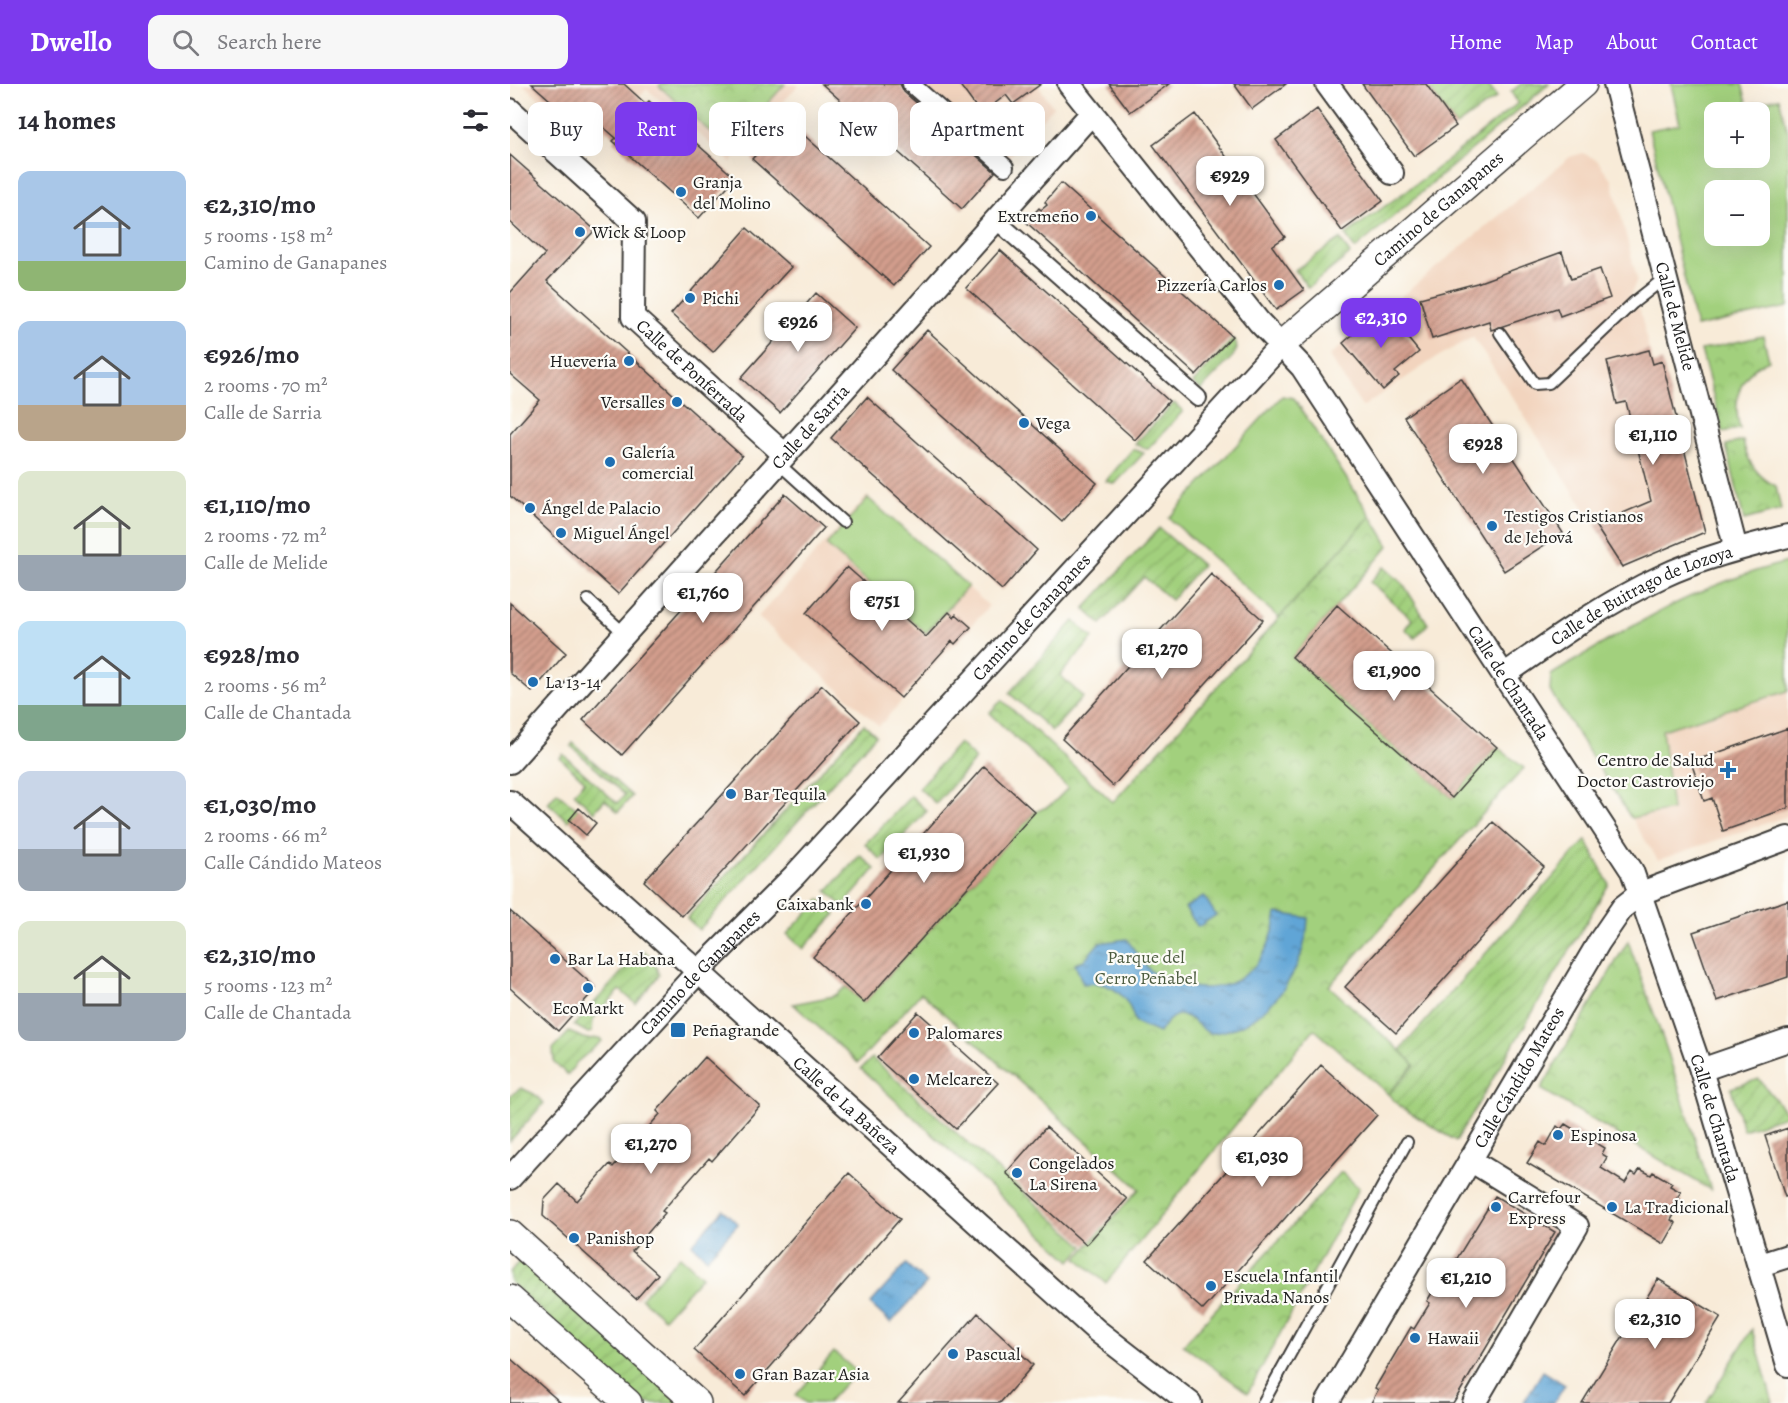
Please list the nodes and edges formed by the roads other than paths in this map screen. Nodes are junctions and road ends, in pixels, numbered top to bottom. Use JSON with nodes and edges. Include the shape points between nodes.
{"nodes":[{"id":1,"x":911,"y":84,"type":"edge"},
{"id":2,"x":1068,"y":84,"type":"edge"},
{"id":3,"x":1328,"y":84,"type":"edge"},
{"id":4,"x":1583,"y":84,"type":"edge"},
{"id":5,"x":1615,"y":84,"type":"edge"},
{"id":6,"x":510,"y":110,"type":"edge"},
{"id":7,"x":1090,"y":115,"type":"junction"},
{"id":8,"x":1005,"y":167,"type":"dead end"},
{"id":9,"x":1392,"y":173,"type":"dead end"},
{"id":10,"x":996,"y":220,"type":"junction"},
{"id":11,"x":1666,"y":277,"type":"junction"},
{"id":12,"x":1500,"y":333,"type":"dead end"},
{"id":13,"x":1281,"y":345,"type":"junction"},
{"id":14,"x":1198,"y":398,"type":"dead end"},
{"id":15,"x":782,"y":459,"type":"junction"},
{"id":16,"x":843,"y":522,"type":"dead end"},
{"id":17,"x":1788,"y":536,"type":"edge"},
{"id":18,"x":1736,"y":549,"type":"junction"},
{"id":19,"x":588,"y":600,"type":"dead end"},
{"id":20,"x":625,"y":634,"type":"junction"},
{"id":21,"x":1504,"y":675,"type":"junction"},
{"id":22,"x":510,"y":762,"type":"edge"},
{"id":23,"x":510,"y":802,"type":"edge"},
{"id":24,"x":1788,"y":838,"type":"edge"},
{"id":25,"x":1641,"y":893,"type":"junction"},
{"id":26,"x":697,"y":973,"type":"junction"},
{"id":27,"x":1788,"y":1040,"type":"edge"},
{"id":28,"x":1701,"y":1070,"type":"junction"},
{"id":29,"x":1407,"y":1142,"type":"dead end"},
{"id":30,"x":1470,"y":1160,"type":"junction"},
{"id":31,"x":510,"y":1178,"type":"edge"},
{"id":32,"x":510,"y":1234,"type":"edge"},
{"id":33,"x":1788,"y":1256,"type":"edge"},
{"id":34,"x":1760,"y":1265,"type":"junction"},
{"id":35,"x":510,"y":1299,"type":"edge"},
{"id":36,"x":1788,"y":1365,"type":"edge"},
{"id":37,"x":628,"y":1403,"type":"edge"},
{"id":38,"x":697,"y":1403,"type":"edge"},
{"id":39,"x":1190,"y":1403,"type":"edge"},
{"id":40,"x":1263,"y":1403,"type":"edge"},
{"id":41,"x":1327,"y":1403,"type":"edge"},
{"id":42,"x":1474,"y":1403,"type":"edge"}],
"edges":[{"from":1,"to":8,"type":"street"},
{"from":2,"to":7,"type":"street","name":"Calle de Chantada"},
{"from":3,"to":9,"type":"street"},
{"from":4,"to":13,"type":"street","name":"Camino de Ganapanes"},
{"from":5,"to":11,"type":"street","name":"Calle de Melide"},
{"from":6,"to":15,"type":"street","name":"Calle de Ponferrada","via":[[634,222],[633,317]]},
{"from":7,"to":10,"type":"street","name":"Calle de Sarria"},
{"from":7,"to":13,"type":"street","name":"Calle de Chantada"},
{"from":10,"to":14,"type":"street"},
{"from":10,"to":15,"type":"street","name":"Calle de Sarria"},
{"from":11,"to":12,"type":"lane","via":[[1549,383],[1535,384]]},
{"from":11,"to":18,"type":"street","name":"Calle de Melide"},
{"from":13,"to":21,"type":"street","name":"Calle de Chantada","via":[[1302,367]]},
{"from":13,"to":26,"type":"street","name":"Camino de Ganapanes","via":[[794,876]]},
{"from":15,"to":16,"type":"lane"},
{"from":15,"to":20,"type":"street","name":"Calle de Sarria"},
{"from":17,"to":18,"type":"street","name":"Calle de Buitrago de Lozoya"},
{"from":18,"to":21,"type":"street","name":"Calle de Buitrago de Lozoya","via":[[1632,591]]},
{"from":19,"to":20,"type":"lane"},
{"from":20,"to":22,"type":"street","name":"Calle de Sarria"},
{"from":21,"to":25,"type":"street","name":"Calle de Chantada","via":[[1632,871]]},
{"from":23,"to":26,"type":"street","name":"Calle de La Bañeza"},
{"from":24,"to":25,"type":"street","name":"Calle Cándido Mateos"},
{"from":25,"to":28,"type":"street","name":"Calle de Chantada"},
{"from":25,"to":30,"type":"street","name":"Calle Cándido Mateos","via":[[1623,907],[1599,942]]},
{"from":26,"to":31,"type":"street","name":"Camino de Ganapanes"},
{"from":26,"to":39,"type":"street","name":"Calle de La Bañeza","via":[[1096,1330]]},
{"from":27,"to":28,"type":"street"},
{"from":28,"to":34,"type":"street","name":"Calle de Chantada"},
{"from":29,"to":40,"type":"lane"},
{"from":30,"to":41,"type":"street","name":"Calle Cándido Mateos"},
{"from":30,"to":42,"type":"street","via":[[1577,1226]]},
{"from":32,"to":38,"type":"street"},
{"from":33,"to":34,"type":"street"},
{"from":34,"to":36,"type":"street","name":"Calle de Chantada"},
{"from":35,"to":37,"type":"street"}]}
